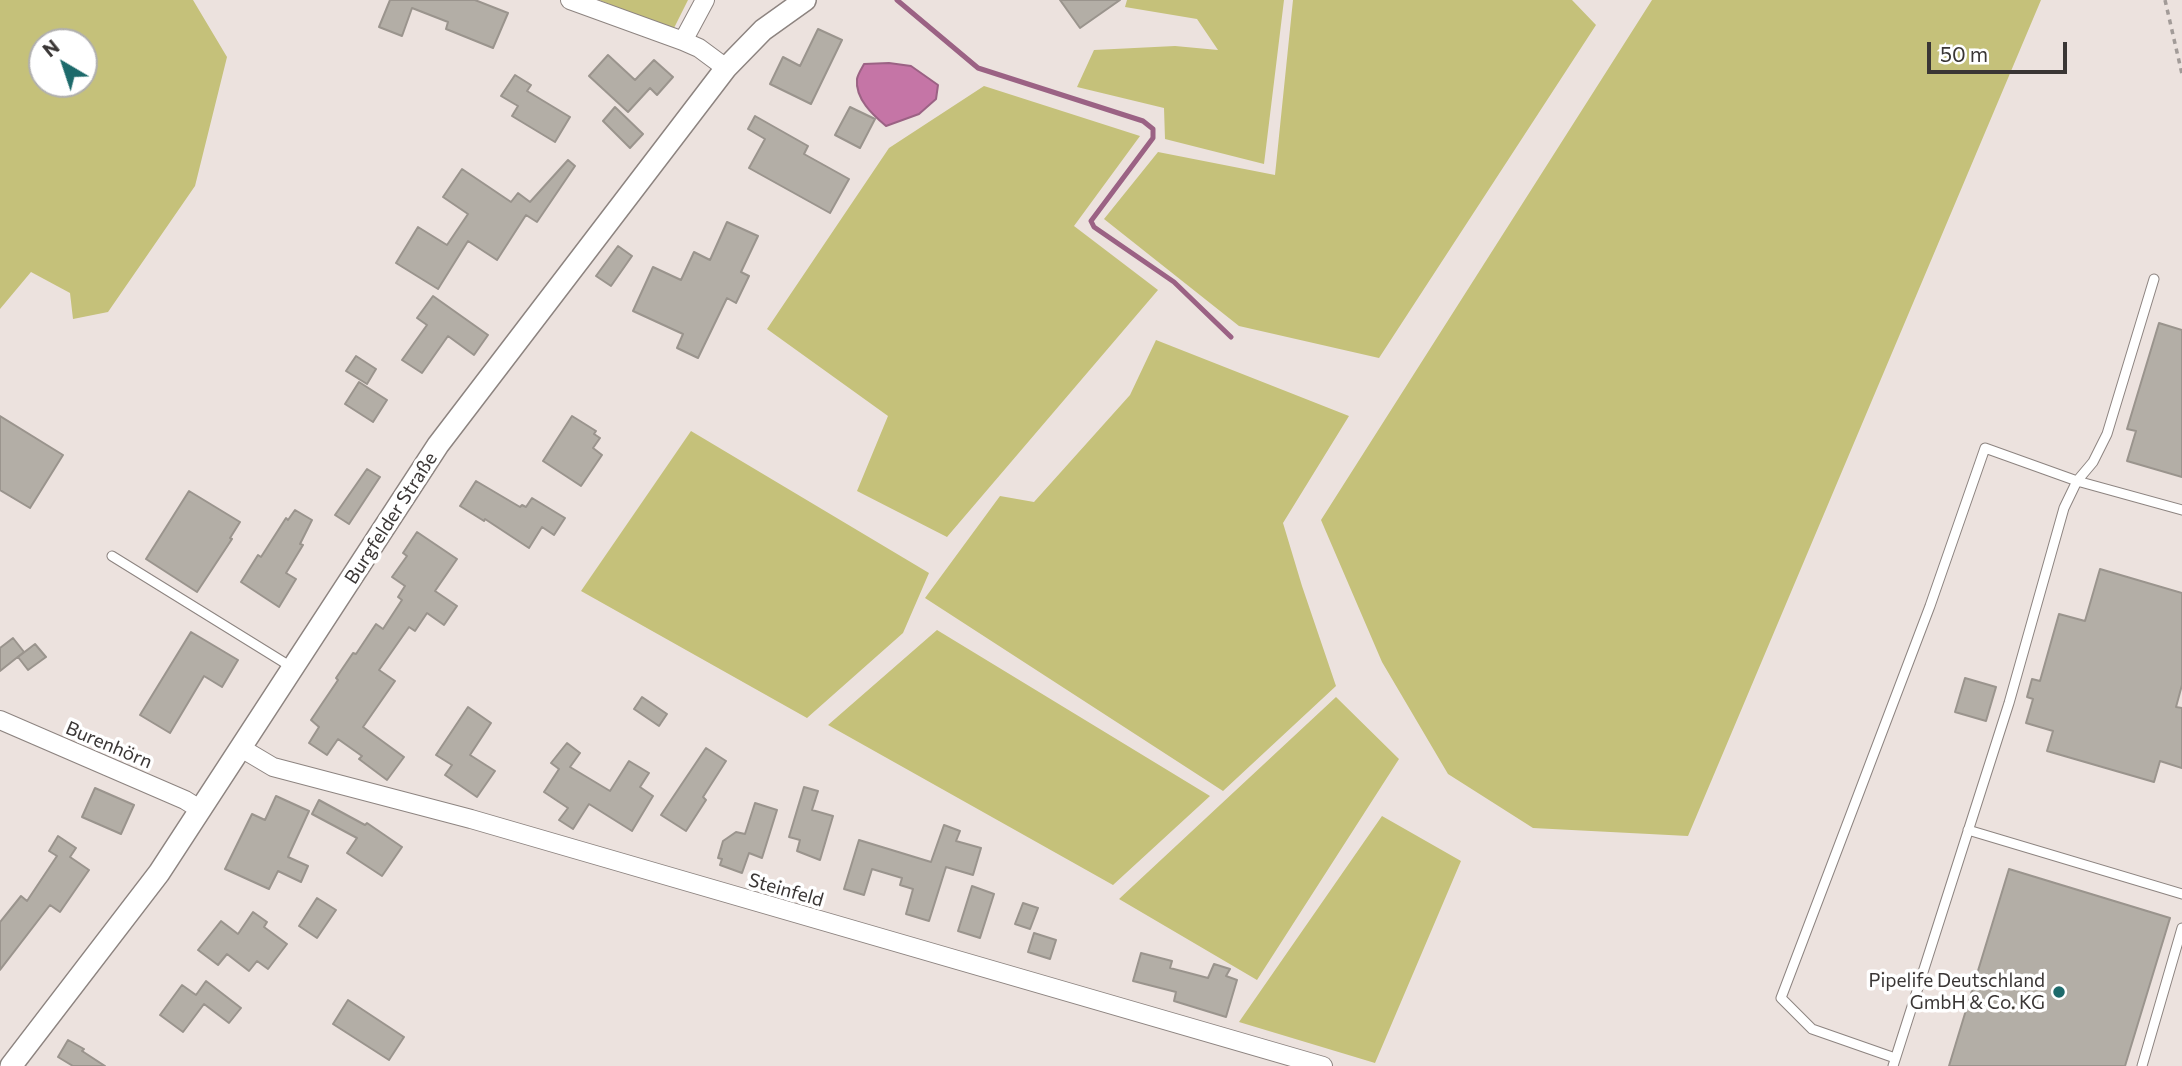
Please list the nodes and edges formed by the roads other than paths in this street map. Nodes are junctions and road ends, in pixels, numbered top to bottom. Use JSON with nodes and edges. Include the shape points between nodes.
{"nodes":[{"id":1,"x":570,"y":0,"type":"edge"},
{"id":2,"x":705,"y":0,"type":"edge"},
{"id":3,"x":805,"y":0,"type":"edge"},
{"id":4,"x":683,"y":41,"type":"junction"},
{"id":5,"x":726,"y":68,"type":"junction"},
{"id":6,"x":2154,"y":279,"type":"dead end"},
{"id":7,"x":2077,"y":481,"type":"junction"},
{"id":8,"x":2182,"y":510,"type":"edge"},
{"id":9,"x":112,"y":556,"type":"dead end"},
{"id":10,"x":293,"y":668,"type":"junction"},
{"id":11,"x":0,"y":720,"type":"edge"},
{"id":12,"x":241,"y":748,"type":"junction"},
{"id":13,"x":201,"y":810,"type":"junction"},
{"id":14,"x":1968,"y":830,"type":"junction"},
{"id":15,"x":2182,"y":894,"type":"edge"},
{"id":16,"x":2182,"y":928,"type":"edge"},
{"id":17,"x":1894,"y":1062,"type":"edge"},
{"id":18,"x":11,"y":1066,"type":"edge"},
{"id":19,"x":1323,"y":1066,"type":"edge"},
{"id":20,"x":2142,"y":1066,"type":"edge"}],
"edges":[{"from":1,"to":4,"type":"street"},
{"from":2,"to":4,"type":"street"},
{"from":3,"to":5,"type":"street","name":"Burgfelder Straße","via":[[763,30]]},
{"from":4,"to":5,"type":"street"},
{"from":5,"to":10,"type":"street","name":"Burgfelder Straße","via":[[438,446]]},
{"from":6,"to":7,"type":"lane","via":[[2107,434]]},
{"from":7,"to":8,"type":"lane"},
{"from":7,"to":14,"type":"lane","via":[[2064,508]]},
{"from":7,"to":17,"type":"lane","via":[[1984,448],[1930,606],[1781,998],[1812,1028]]},
{"from":9,"to":10,"type":"lane"},
{"from":10,"to":12,"type":"street","name":"Burgfelder Straße"},
{"from":11,"to":13,"type":"street","name":"Burenhörn"},
{"from":12,"to":13,"type":"street","name":"Burgfelder Straße"},
{"from":12,"to":19,"type":"street","name":"Steinfeld","via":[[273,767],[459,816]]},
{"from":13,"to":18,"type":"street","name":"Burgfelder Straße","via":[[159,873]]},
{"from":14,"to":15,"type":"lane"},
{"from":14,"to":17,"type":"lane"},
{"from":16,"to":20,"type":"lane"}]}
